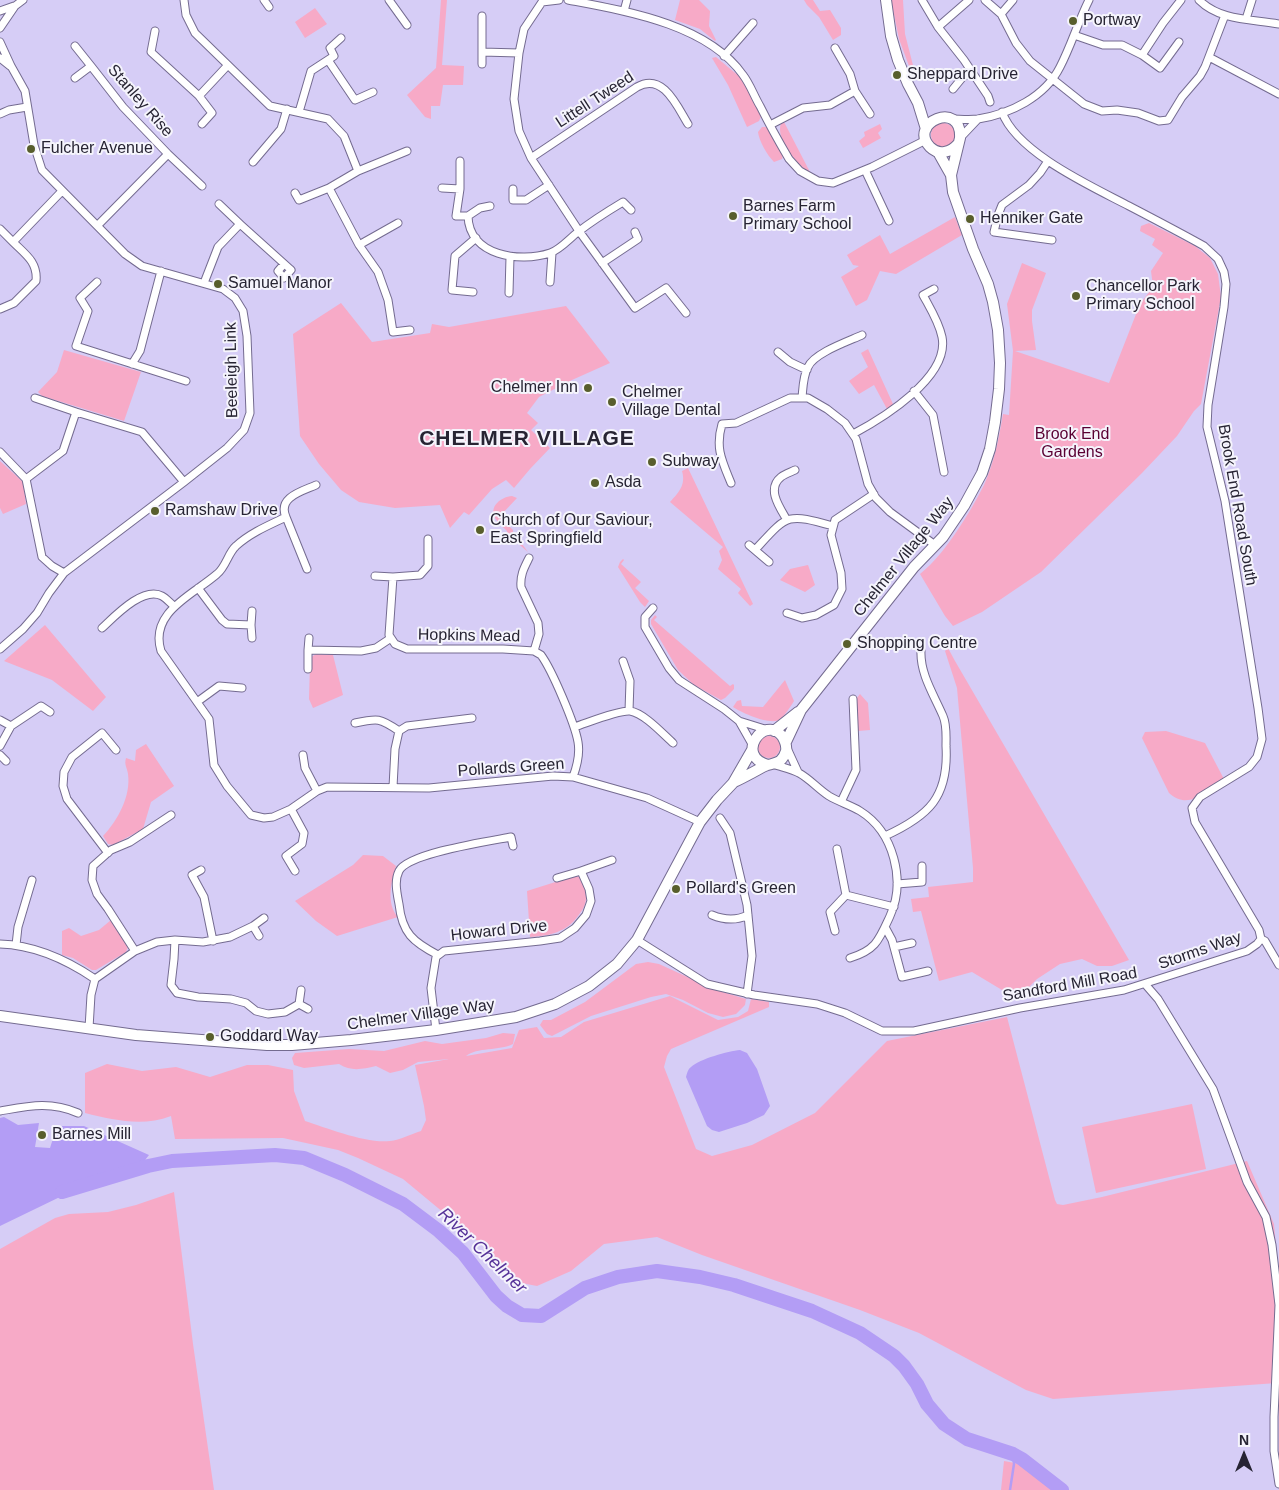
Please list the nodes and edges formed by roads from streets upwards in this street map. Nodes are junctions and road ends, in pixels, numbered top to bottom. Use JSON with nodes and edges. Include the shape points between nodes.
{"nodes":[{"id":1,"x":22,"y":0,"type":"edge"},
{"id":2,"x":184,"y":0,"type":"edge"},
{"id":3,"x":264,"y":0,"type":"edge"},
{"id":4,"x":389,"y":0,"type":"edge"},
{"id":5,"x":559,"y":0,"type":"edge"},
{"id":6,"x":568,"y":0,"type":"edge"},
{"id":7,"x":627,"y":0,"type":"edge"},
{"id":8,"x":886,"y":0,"type":"edge"},
{"id":9,"x":922,"y":0,"type":"edge"},
{"id":10,"x":969,"y":0,"type":"edge"},
{"id":11,"x":985,"y":0,"type":"edge"},
{"id":12,"x":1013,"y":0,"type":"edge"},
{"id":13,"x":1089,"y":0,"type":"edge"},
{"id":14,"x":1181,"y":0,"type":"edge"},
{"id":15,"x":1199,"y":0,"type":"edge"},
{"id":16,"x":1252,"y":0,"type":"edge"},
{"id":17,"x":542,"y":1,"type":"edge"},
{"id":18,"x":15,"y":6,"type":"junction"},
{"id":19,"x":270,"y":8,"type":"dead end"},
{"id":20,"x":0,"y":11,"type":"edge"},
{"id":21,"x":624,"y":11,"type":"junction"},
{"id":22,"x":1001,"y":14,"type":"junction"},
{"id":23,"x":1224,"y":15,"type":"junction"},
{"id":24,"x":482,"y":16,"type":"dead end"},
{"id":25,"x":1246,"y":19,"type":"junction"},
{"id":26,"x":753,"y":22,"type":"dead end"},
{"id":27,"x":1279,"y":24,"type":"edge"},
{"id":28,"x":407,"y":25,"type":"dead end"},
{"id":29,"x":938,"y":27,"type":"junction"},
{"id":30,"x":0,"y":28,"type":"edge"},
{"id":31,"x":154,"y":31,"type":"dead end"},
{"id":32,"x":1074,"y":35,"type":"junction"},
{"id":33,"x":341,"y":38,"type":"dead end"},
{"id":34,"x":0,"y":42,"type":"edge"},
{"id":35,"x":1180,"y":42,"type":"dead end"},
{"id":36,"x":75,"y":46,"type":"dead end"},
{"id":37,"x":835,"y":48,"type":"dead end"},
{"id":38,"x":482,"y":52,"type":"junction"},
{"id":39,"x":519,"y":52,"type":"junction"},
{"id":40,"x":1142,"y":55,"type":"junction"},
{"id":41,"x":724,"y":56,"type":"junction"},
{"id":42,"x":0,"y":58,"type":"edge"},
{"id":43,"x":1208,"y":58,"type":"junction"},
{"id":44,"x":328,"y":60,"type":"junction"},
{"id":45,"x":482,"y":64,"type":"dead end"},
{"id":46,"x":228,"y":65,"type":"junction"},
{"id":47,"x":11,"y":66,"type":"junction"},
{"id":48,"x":91,"y":66,"type":"junction"},
{"id":49,"x":971,"y":71,"type":"junction"},
{"id":50,"x":75,"y":78,"type":"dead end"},
{"id":51,"x":1051,"y":79,"type":"junction"},
{"id":52,"x":953,"y":89,"type":"dead end"},
{"id":53,"x":373,"y":92,"type":"dead end"},
{"id":54,"x":855,"y":92,"type":"junction"},
{"id":55,"x":1279,"y":94,"type":"edge"},
{"id":56,"x":199,"y":96,"type":"junction"},
{"id":57,"x":990,"y":102,"type":"dead end"},
{"id":58,"x":918,"y":103,"type":"junction"},
{"id":59,"x":27,"y":106,"type":"junction"},
{"id":60,"x":287,"y":109,"type":"junction"},
{"id":61,"x":299,"y":112,"type":"junction"},
{"id":62,"x":1002,"y":112,"type":"junction"},
{"id":63,"x":0,"y":114,"type":"edge"},
{"id":64,"x":870,"y":114,"type":"dead end"},
{"id":65,"x":939,"y":118,"type":"junction"},
{"id":66,"x":950,"y":119,"type":"junction"},
{"id":67,"x":978,"y":119,"type":"junction"},
{"id":68,"x":202,"y":124,"type":"dead end"},
{"id":69,"x":688,"y":124,"type":"dead end"},
{"id":70,"x":770,"y":125,"type":"junction"},
{"id":71,"x":926,"y":128,"type":"junction"},
{"id":72,"x":926,"y":140,"type":"junction"},
{"id":73,"x":959,"y":141,"type":"junction"},
{"id":74,"x":407,"y":151,"type":"dead end"},
{"id":75,"x":938,"y":152,"type":"junction"},
{"id":76,"x":168,"y":154,"type":"junction"},
{"id":77,"x":531,"y":158,"type":"junction"},
{"id":78,"x":460,"y":161,"type":"dead end"},
{"id":79,"x":1048,"y":161,"type":"junction"},
{"id":80,"x":253,"y":162,"type":"dead end"},
{"id":81,"x":865,"y":170,"type":"junction"},
{"id":82,"x":358,"y":171,"type":"junction"},
{"id":83,"x":951,"y":175,"type":"junction"},
{"id":84,"x":202,"y":186,"type":"dead end"},
{"id":85,"x":549,"y":186,"type":"junction"},
{"id":86,"x":328,"y":188,"type":"junction"},
{"id":87,"x":442,"y":188,"type":"dead end"},
{"id":88,"x":460,"y":189,"type":"junction"},
{"id":89,"x":514,"y":189,"type":"dead end"},
{"id":90,"x":62,"y":191,"type":"junction"},
{"id":91,"x":296,"y":193,"type":"dead end"},
{"id":92,"x":218,"y":204,"type":"dead end"},
{"id":93,"x":490,"y":206,"type":"dead end"},
{"id":94,"x":631,"y":210,"type":"dead end"},
{"id":95,"x":468,"y":216,"type":"junction"},
{"id":96,"x":889,"y":221,"type":"dead end"},
{"id":97,"x":398,"y":223,"type":"dead end"},
{"id":98,"x":240,"y":224,"type":"junction"},
{"id":99,"x":98,"y":225,"type":"junction"},
{"id":100,"x":0,"y":229,"type":"edge"},
{"id":101,"x":579,"y":231,"type":"junction"},
{"id":102,"x":635,"y":232,"type":"dead end"},
{"id":103,"x":476,"y":238,"type":"junction"},
{"id":104,"x":1052,"y":240,"type":"dead end"},
{"id":105,"x":13,"y":242,"type":"junction"},
{"id":106,"x":359,"y":245,"type":"junction"},
{"id":107,"x":552,"y":252,"type":"junction"},
{"id":108,"x":510,"y":256,"type":"junction"},
{"id":109,"x":602,"y":263,"type":"junction"},
{"id":110,"x":284,"y":264,"type":"dead end"},
{"id":111,"x":161,"y":272,"type":"junction"},
{"id":112,"x":97,"y":282,"type":"dead end"},
{"id":113,"x":550,"y":282,"type":"dead end"},
{"id":114,"x":204,"y":283,"type":"junction"},
{"id":115,"x":934,"y":289,"type":"dead end"},
{"id":116,"x":473,"y":292,"type":"dead end"},
{"id":117,"x":509,"y":293,"type":"dead end"},
{"id":118,"x":0,"y":310,"type":"edge"},
{"id":119,"x":686,"y":313,"type":"dead end"},
{"id":120,"x":410,"y":330,"type":"dead end"},
{"id":121,"x":862,"y":335,"type":"dead end"},
{"id":122,"x":778,"y":352,"type":"dead end"},
{"id":123,"x":132,"y":364,"type":"junction"},
{"id":124,"x":807,"y":370,"type":"junction"},
{"id":125,"x":186,"y":381,"type":"dead end"},
{"id":126,"x":914,"y":391,"type":"junction"},
{"id":127,"x":35,"y":398,"type":"dead end"},
{"id":128,"x":802,"y":398,"type":"junction"},
{"id":129,"x":76,"y":412,"type":"junction"},
{"id":130,"x":853,"y":434,"type":"junction"},
{"id":131,"x":0,"y":452,"type":"edge"},
{"id":132,"x":795,"y":470,"type":"dead end"},
{"id":133,"x":944,"y":472,"type":"dead end"},
{"id":134,"x":26,"y":479,"type":"junction"},
{"id":135,"x":184,"y":482,"type":"junction"},
{"id":136,"x":731,"y":482,"type":"dead end"},
{"id":137,"x":316,"y":485,"type":"dead end"},
{"id":138,"x":874,"y":494,"type":"junction"},
{"id":139,"x":286,"y":517,"type":"junction"},
{"id":140,"x":787,"y":520,"type":"junction"},
{"id":141,"x":833,"y":526,"type":"junction"},
{"id":142,"x":428,"y":539,"type":"dead end"},
{"id":143,"x":935,"y":545,"type":"junction"},
{"id":144,"x":529,"y":558,"type":"dead end"},
{"id":145,"x":769,"y":562,"type":"dead end"},
{"id":146,"x":306,"y":569,"type":"dead end"},
{"id":147,"x":64,"y":572,"type":"junction"},
{"id":148,"x":375,"y":576,"type":"dead end"},
{"id":149,"x":393,"y":577,"type":"junction"},
{"id":150,"x":198,"y":588,"type":"junction"},
{"id":151,"x":174,"y":606,"type":"junction"},
{"id":152,"x":653,"y":608,"type":"dead end"},
{"id":153,"x":252,"y":611,"type":"dead end"},
{"id":154,"x":787,"y":612,"type":"dead end"},
{"id":155,"x":252,"y":625,"type":"junction"},
{"id":156,"x":102,"y":628,"type":"dead end"},
{"id":157,"x":252,"y":638,"type":"dead end"},
{"id":158,"x":309,"y":638,"type":"dead end"},
{"id":159,"x":391,"y":638,"type":"junction"},
{"id":160,"x":0,"y":649,"type":"edge"},
{"id":161,"x":308,"y":650,"type":"junction"},
{"id":162,"x":534,"y":651,"type":"junction"},
{"id":163,"x":921,"y":651,"type":"dead end"},
{"id":164,"x":623,"y":661,"type":"dead end"},
{"id":165,"x":308,"y":669,"type":"dead end"},
{"id":166,"x":242,"y":688,"type":"dead end"},
{"id":167,"x":852,"y":699,"type":"dead end"},
{"id":168,"x":197,"y":702,"type":"junction"},
{"id":169,"x":801,"y":710,"type":"junction"},
{"id":170,"x":629,"y":711,"type":"junction"},
{"id":171,"x":50,"y":712,"type":"dead end"},
{"id":172,"x":472,"y":718,"type":"dead end"},
{"id":173,"x":0,"y":720,"type":"edge"},
{"id":174,"x":739,"y":720,"type":"junction"},
{"id":175,"x":355,"y":723,"type":"dead end"},
{"id":176,"x":11,"y":726,"type":"junction"},
{"id":177,"x":574,"y":727,"type":"junction"},
{"id":178,"x":399,"y":731,"type":"junction"},
{"id":179,"x":771,"y":731,"type":"junction"},
{"id":180,"x":673,"y":743,"type":"dead end"},
{"id":181,"x":786,"y":745,"type":"junction"},
{"id":182,"x":0,"y":746,"type":"edge"},
{"id":183,"x":752,"y":747,"type":"junction"},
{"id":184,"x":116,"y":750,"type":"dead end"},
{"id":185,"x":302,"y":755,"type":"dead end"},
{"id":186,"x":771,"y":764,"type":"junction"},
{"id":187,"x":798,"y":772,"type":"junction"},
{"id":188,"x":574,"y":777,"type":"junction"},
{"id":189,"x":734,"y":783,"type":"junction"},
{"id":190,"x":393,"y":787,"type":"junction"},
{"id":191,"x":317,"y":791,"type":"junction"},
{"id":192,"x":842,"y":802,"type":"junction"},
{"id":193,"x":291,"y":809,"type":"junction"},
{"id":194,"x":171,"y":814,"type":"dead end"},
{"id":195,"x":720,"y":818,"type":"dead end"},
{"id":196,"x":700,"y":822,"type":"junction"},
{"id":197,"x":885,"y":836,"type":"junction"},
{"id":198,"x":513,"y":846,"type":"dead end"},
{"id":199,"x":837,"y":849,"type":"dead end"},
{"id":200,"x":108,"y":853,"type":"junction"},
{"id":201,"x":612,"y":860,"type":"dead end"},
{"id":202,"x":922,"y":866,"type":"dead end"},
{"id":203,"x":200,"y":870,"type":"dead end"},
{"id":204,"x":295,"y":871,"type":"dead end"},
{"id":205,"x":581,"y":871,"type":"junction"},
{"id":206,"x":557,"y":878,"type":"dead end"},
{"id":207,"x":32,"y":880,"type":"dead end"},
{"id":208,"x":897,"y":884,"type":"junction"},
{"id":209,"x":846,"y":895,"type":"junction"},
{"id":210,"x":894,"y":907,"type":"junction"},
{"id":211,"x":712,"y":915,"type":"dead end"},
{"id":212,"x":748,"y":915,"type":"junction"},
{"id":213,"x":264,"y":918,"type":"dead end"},
{"id":214,"x":253,"y":926,"type":"junction"},
{"id":215,"x":885,"y":927,"type":"junction"},
{"id":216,"x":834,"y":931,"type":"dead end"},
{"id":217,"x":259,"y":936,"type":"dead end"},
{"id":218,"x":1261,"y":939,"type":"junction"},
{"id":219,"x":175,"y":940,"type":"junction"},
{"id":220,"x":637,"y":940,"type":"junction"},
{"id":221,"x":213,"y":941,"type":"junction"},
{"id":222,"x":912,"y":943,"type":"dead end"},
{"id":223,"x":0,"y":944,"type":"edge"},
{"id":224,"x":16,"y":945,"type":"junction"},
{"id":225,"x":894,"y":947,"type":"junction"},
{"id":226,"x":136,"y":951,"type":"junction"},
{"id":227,"x":438,"y":955,"type":"junction"},
{"id":228,"x":850,"y":958,"type":"dead end"},
{"id":229,"x":1279,"y":965,"type":"edge"},
{"id":230,"x":928,"y":971,"type":"dead end"},
{"id":231,"x":95,"y":979,"type":"junction"},
{"id":232,"x":1144,"y":984,"type":"junction"},
{"id":233,"x":301,"y":990,"type":"dead end"},
{"id":234,"x":747,"y":994,"type":"junction"},
{"id":235,"x":299,"y":1004,"type":"junction"},
{"id":236,"x":308,"y":1009,"type":"dead end"},
{"id":237,"x":0,"y":1016,"type":"edge"},
{"id":238,"x":89,"y":1028,"type":"junction"},
{"id":239,"x":436,"y":1030,"type":"junction"},
{"id":240,"x":0,"y":1111,"type":"edge"},
{"id":241,"x":78,"y":1113,"type":"dead end"},
{"id":242,"x":1279,"y":1484,"type":"edge"}],
"edges":[{"from":1,"to":18,"type":"street"},
{"from":2,"to":46,"type":"street","via":[[186,15],[195,33]]},
{"from":3,"to":19,"type":"street"},
{"from":4,"to":28,"type":"street"},
{"from":5,"to":17,"type":"street"},
{"from":6,"to":21,"type":"street"},
{"from":7,"to":21,"type":"street"},
{"from":8,"to":58,"type":"street","via":[[898,60]]},
{"from":9,"to":29,"type":"street"},
{"from":10,"to":29,"type":"street"},
{"from":11,"to":22,"type":"street"},
{"from":12,"to":22,"type":"street"},
{"from":13,"to":32,"type":"street"},
{"from":14,"to":40,"type":"street"},
{"from":15,"to":23,"type":"street"},
{"from":16,"to":25,"type":"street"},
{"from":17,"to":39,"type":"street","via":[[524,29]]},
{"from":18,"to":20,"type":"street"},
{"from":18,"to":30,"type":"street"},
{"from":21,"to":41,"type":"street","via":[[686,30]]},
{"from":22,"to":51,"type":"street","via":[[1024,55]]},
{"from":23,"to":25,"type":"street"},
{"from":23,"to":43,"type":"street"},
{"from":24,"to":38,"type":"street"},
{"from":25,"to":27,"type":"street"},
{"from":26,"to":41,"type":"street"},
{"from":29,"to":49,"type":"street"},
{"from":31,"to":56,"type":"street","via":[[151,52]]},
{"from":32,"to":40,"type":"street","via":[[1103,45],[1122,45]]},
{"from":32,"to":51,"type":"street"},
{"from":33,"to":44,"type":"street","via":[[330,48],[334,56]]},
{"from":34,"to":47,"type":"street","name":"Beeleigh Link"},
{"from":35,"to":40,"type":"street","via":[[1160,68]]},
{"from":36,"to":48,"type":"street","name":"Stanley Rise"},
{"from":37,"to":54,"type":"street","via":[[850,74]]},
{"from":38,"to":39,"type":"street"},
{"from":38,"to":45,"type":"street"},
{"from":39,"to":77,"type":"street","via":[[514,99],[519,131]]},
{"from":41,"to":70,"type":"street","via":[[743,75]]},
{"from":42,"to":47,"type":"street","name":"Beeleigh Link"},
{"from":43,"to":51,"type":"street","via":[[1200,76],[1168,120],[1159,121],[1117,110],[1102,111],[1084,104]]},
{"from":43,"to":55,"type":"street"},
{"from":44,"to":53,"type":"street","via":[[355,100]]},
{"from":44,"to":61,"type":"street","via":[[311,71]]},
{"from":46,"to":56,"type":"street"},
{"from":46,"to":60,"type":"street","via":[[270,106]]},
{"from":47,"to":59,"type":"street","name":"Beeleigh Link","via":[[25,91]]},
{"from":48,"to":50,"type":"street","name":"Stanley Rise"},
{"from":48,"to":76,"type":"street","name":"Stanley Rise","via":[[122,106]]},
{"from":49,"to":52,"type":"street"},
{"from":49,"to":57,"type":"street"},
{"from":51,"to":62,"type":"street","via":[[1039,94],[1021,106]]},
{"from":54,"to":64,"type":"street"},
{"from":54,"to":70,"type":"street","via":[[830,105],[803,108]]},
{"from":56,"to":68,"type":"street","via":[[212,114]]},
{"from":58,"to":65,"type":"street"},
{"from":58,"to":71,"type":"street"},
{"from":59,"to":63,"type":"street"},
{"from":59,"to":90,"type":"street","name":"Beeleigh Link","via":[[42,170]]},
{"from":60,"to":61,"type":"street"},
{"from":60,"to":80,"type":"street","via":[[281,128]]},
{"from":61,"to":82,"type":"street","via":[[328,119],[344,136]]},
{"from":62,"to":67,"type":"street"},
{"from":62,"to":79,"type":"street","name":"Brook End Road South","via":[[1015,132]]},
{"from":65,"to":66,"type":"street"},
{"from":65,"to":71,"type":"street"},
{"from":66,"to":67,"type":"street"},
{"from":66,"to":73,"type":"street","via":[[959,127]]},
{"from":67,"to":73,"type":"street"},
{"from":69,"to":77,"type":"street","name":"Littell Tweed","via":[[665,90],[649,82]]},
{"from":70,"to":81,"type":"street","via":[[789,159],[800,171],[818,181],[834,183]]},
{"from":71,"to":72,"type":"street"},
{"from":72,"to":75,"type":"street","name":"Chelmer Village Way"},
{"from":72,"to":81,"type":"street"},
{"from":73,"to":75,"type":"street","via":[[949,151]]},
{"from":73,"to":83,"type":"street","name":"Chelmer Village Way"},
{"from":74,"to":82,"type":"street"},
{"from":75,"to":83,"type":"street","name":"Chelmer Village Way"},
{"from":76,"to":84,"type":"street","name":"Stanley Rise"},
{"from":76,"to":99,"type":"street","name":"Stanley Rise"},
{"from":77,"to":85,"type":"street"},
{"from":78,"to":88,"type":"street"},
{"from":79,"to":104,"type":"street","via":[[1029,185],[1002,205],[994,232]]},
{"from":79,"to":218,"type":"street","name":"Brook End Road South","via":[[1204,246],[1218,259],[1224,272],[1226,297],[1208,404],[1208,427],[1225,502],[1262,739],[1257,757],[1249,767],[1200,797],[1192,808],[1195,822],[1259,930]]},
{"from":81,"to":96,"type":"street"},
{"from":82,"to":86,"type":"street"},
{"from":83,"to":143,"type":"street","name":"Chelmer Village Way","via":[[953,192],[993,302],[1000,389],[990,450],[982,473],[964,506]]},
{"from":85,"to":89,"type":"street","via":[[526,200],[513,200]]},
{"from":85,"to":101,"type":"street"},
{"from":86,"to":91,"type":"street","via":[[299,200]]},
{"from":86,"to":106,"type":"street"},
{"from":87,"to":88,"type":"street"},
{"from":88,"to":95,"type":"street","via":[[456,216]]},
{"from":90,"to":99,"type":"street","name":"Beeleigh Link"},
{"from":90,"to":105,"type":"street"},
{"from":92,"to":98,"type":"street"},
{"from":93,"to":95,"type":"street"},
{"from":94,"to":101,"type":"street","via":[[623,202]]},
{"from":95,"to":103,"type":"street","via":[[468,226]]},
{"from":97,"to":106,"type":"street"},
{"from":98,"to":110,"type":"street"},
{"from":98,"to":114,"type":"street","via":[[218,247]]},
{"from":99,"to":111,"type":"street","name":"Beeleigh Link","via":[[125,254],[142,266]]},
{"from":100,"to":105,"type":"street"},
{"from":101,"to":107,"type":"street"},
{"from":101,"to":109,"type":"street"},
{"from":102,"to":109,"type":"street","via":[[638,239]]},
{"from":103,"to":108,"type":"street","via":[[488,249]]},
{"from":103,"to":116,"type":"street","via":[[455,256],[452,290]]},
{"from":105,"to":118,"type":"street","via":[[31,261],[37,272],[36,281],[14,303]]},
{"from":106,"to":120,"type":"street","via":[[378,272],[388,300],[393,332]]},
{"from":107,"to":108,"type":"street","via":[[525,258]]},
{"from":107,"to":113,"type":"street"},
{"from":108,"to":117,"type":"street"},
{"from":109,"to":119,"type":"street","via":[[636,308],[666,288]]},
{"from":111,"to":114,"type":"street","name":"Beeleigh Link"},
{"from":111,"to":123,"type":"street","via":[[140,352]]},
{"from":112,"to":123,"type":"street","via":[[80,298],[88,311],[76,346]]},
{"from":114,"to":135,"type":"street","name":"Beeleigh Link","via":[[223,289],[244,311],[250,414],[237,440]]},
{"from":115,"to":126,"type":"street","via":[[923,295],[938,324],[942,352],[937,366]]},
{"from":121,"to":124,"type":"street","via":[[821,354],[808,365]]},
{"from":122,"to":124,"type":"street"},
{"from":123,"to":125,"type":"street"},
{"from":124,"to":128,"type":"street"},
{"from":126,"to":130,"type":"street","via":[[888,414]]},
{"from":126,"to":133,"type":"street","via":[[933,415]]},
{"from":127,"to":129,"type":"street"},
{"from":128,"to":130,"type":"street","via":[[827,409]]},
{"from":128,"to":136,"type":"street","via":[[790,398],[736,423],[722,424],[718,451]]},
{"from":129,"to":134,"type":"street","via":[[63,451]]},
{"from":129,"to":135,"type":"street","via":[[142,432]]},
{"from":130,"to":138,"type":"street"},
{"from":131,"to":134,"type":"street"},
{"from":132,"to":140,"type":"street","via":[[780,477],[775,486],[774,496]]},
{"from":134,"to":147,"type":"street","via":[[42,557]]},
{"from":135,"to":147,"type":"street","name":"Beeleigh Link"},
{"from":137,"to":139,"type":"street","via":[[292,495],[283,507]]},
{"from":138,"to":141,"type":"street","via":[[835,520]]},
{"from":138,"to":143,"type":"street","via":[[890,512]]},
{"from":139,"to":146,"type":"street"},
{"from":139,"to":150,"type":"street","name":"Pollards Green","via":[[235,546],[219,573]]},
{"from":140,"to":141,"type":"street","via":[[796,517]]},
{"from":140,"to":145,"type":"street","via":[[752,547]]},
{"from":141,"to":154,"type":"street","via":[[831,535],[842,573],[842,589],[834,605],[802,618]]},
{"from":142,"to":149,"type":"street","via":[[428,566],[420,575]]},
{"from":143,"to":169,"type":"street","name":"Chelmer Village Way"},
{"from":144,"to":162,"type":"street","via":[[520,581],[538,623],[539,634]]},
{"from":147,"to":160,"type":"street","name":"Beeleigh Link","via":[[37,613]]},
{"from":148,"to":149,"type":"street"},
{"from":149,"to":159,"type":"street"},
{"from":150,"to":151,"type":"street","name":"Pollards Green"},
{"from":150,"to":155,"type":"street","via":[[227,624]]},
{"from":151,"to":156,"type":"street","via":[[162,596],[152,593],[140,597]]},
{"from":151,"to":168,"type":"street","name":"Pollards Green","via":[[160,626],[158,641],[161,651]]},
{"from":152,"to":174,"type":"street","via":[[645,617],[645,627],[669,668],[679,680]]},
{"from":153,"to":155,"type":"street"},
{"from":155,"to":157,"type":"street"},
{"from":158,"to":161,"type":"street"},
{"from":159,"to":161,"type":"street","via":[[376,648],[361,651]]},
{"from":159,"to":162,"type":"street","name":"Hopkins Mead","via":[[407,650]]},
{"from":161,"to":165,"type":"street"},
{"from":162,"to":177,"type":"street","name":"Hopkins Mead","via":[[544,660]]},
{"from":163,"to":197,"type":"street","via":[[922,666],[944,718],[946,773],[930,807],[915,821]]},
{"from":164,"to":170,"type":"street","via":[[630,681]]},
{"from":166,"to":168,"type":"street","via":[[220,686]]},
{"from":167,"to":192,"type":"street","via":[[856,770]]},
{"from":168,"to":193,"type":"street","name":"Pollards Green","via":[[209,719],[214,765],[250,815],[273,817]]},
{"from":169,"to":179,"type":"street","name":"Chelmer Village Way"},
{"from":169,"to":181,"type":"street","name":"Chelmer Village Way"},
{"from":170,"to":177,"type":"street"},
{"from":170,"to":180,"type":"street","via":[[639,714]]},
{"from":171,"to":176,"type":"street","via":[[41,706]]},
{"from":172,"to":178,"type":"street","via":[[408,726]]},
{"from":173,"to":176,"type":"street"},
{"from":174,"to":179,"type":"street"},
{"from":174,"to":183,"type":"street"},
{"from":175,"to":178,"type":"street","via":[[384,720]]},
{"from":176,"to":182,"type":"street"},
{"from":177,"to":188,"type":"street","name":"Hopkins Mead","via":[[579,744]]},
{"from":178,"to":190,"type":"street"},
{"from":179,"to":181,"type":"street","via":[[783,738]]},
{"from":179,"to":183,"type":"street","name":"Chelmer Village Way","via":[[758,735]]},
{"from":181,"to":186,"type":"street","name":"Chelmer Village Way","via":[[783,758]]},
{"from":181,"to":187,"type":"street"},
{"from":183,"to":186,"type":"street","via":[[758,760]]},
{"from":183,"to":189,"type":"street","name":"Chelmer Village Way"},
{"from":184,"to":200,"type":"street","via":[[102,733],[72,757],[64,772],[63,783],[67,799]]},
{"from":185,"to":191,"type":"street"},
{"from":186,"to":187,"type":"street"},
{"from":186,"to":189,"type":"street","name":"Chelmer Village Way"},
{"from":187,"to":192,"type":"street"},
{"from":188,"to":190,"type":"street","name":"Pollards Green","via":[[553,776],[428,788]]},
{"from":188,"to":196,"type":"street","name":"Pollards Green","via":[[647,798]]},
{"from":189,"to":196,"type":"street","name":"Chelmer Village Way"},
{"from":190,"to":191,"type":"street","name":"Pollards Green","via":[[336,786]]},
{"from":191,"to":193,"type":"street","name":"Pollards Green"},
{"from":192,"to":197,"type":"street","via":[[860,811]]},
{"from":193,"to":204,"type":"street","via":[[304,833],[302,844],[286,856]]},
{"from":194,"to":200,"type":"street"},
{"from":195,"to":212,"type":"street","via":[[730,833]]},
{"from":196,"to":220,"type":"street","name":"Chelmer Village Way"},
{"from":197,"to":208,"type":"street","via":[[896,867]]},
{"from":198,"to":227,"type":"street","via":[[511,837],[425,855],[400,869],[396,883],[402,922],[409,936]]},
{"from":199,"to":209,"type":"street"},
{"from":200,"to":226,"type":"street","via":[[93,866],[92,880],[97,894]]},
{"from":201,"to":205,"type":"street"},
{"from":202,"to":208,"type":"street","via":[[922,882]]},
{"from":203,"to":221,"type":"street","via":[[192,875],[204,896]]},
{"from":205,"to":206,"type":"street"},
{"from":205,"to":227,"type":"street","name":"Howard Drive","via":[[591,901],[586,915],[560,938],[444,951]]},
{"from":207,"to":224,"type":"street"},
{"from":208,"to":210,"type":"street"},
{"from":209,"to":210,"type":"street"},
{"from":209,"to":216,"type":"street","via":[[830,912]]},
{"from":210,"to":215,"type":"street"},
{"from":211,"to":212,"type":"street","via":[[723,919]]},
{"from":212,"to":234,"type":"street","via":[[752,956]]},
{"from":213,"to":214,"type":"street"},
{"from":214,"to":217,"type":"street"},
{"from":214,"to":221,"type":"street"},
{"from":215,"to":225,"type":"street"},
{"from":215,"to":228,"type":"street","via":[[875,944]]},
{"from":218,"to":229,"type":"street","name":"Brook End Road South"},
{"from":218,"to":232,"type":"street","name":"Storms Way","via":[[1247,951]]},
{"from":219,"to":221,"type":"street"},
{"from":219,"to":226,"type":"street","via":[[157,942]]},
{"from":219,"to":235,"type":"street","via":[[170,985],[177,993],[231,999],[268,1014],[285,1012]]},
{"from":220,"to":234,"type":"street","name":"Sandford Mill Road","via":[[707,984]]},
{"from":220,"to":239,"type":"street","name":"Chelmer Village Way","via":[[617,964],[588,986],[555,1004],[516,1017]]},
{"from":222,"to":225,"type":"street"},
{"from":223,"to":224,"type":"street"},
{"from":224,"to":231,"type":"street","via":[[59,958]]},
{"from":225,"to":230,"type":"street","via":[[902,977]]},
{"from":226,"to":231,"type":"street"},
{"from":227,"to":239,"type":"street","name":"Howard Drive","via":[[431,988]]},
{"from":231,"to":238,"type":"street"},
{"from":232,"to":234,"type":"street","name":"Sandford Mill Road","via":[[898,1032],[882,1031],[817,1004]]},
{"from":232,"to":242,"type":"street","name":"Sandford Mill Road","via":[[1158,999],[1212,1089],[1247,1182],[1266,1217],[1279,1305],[1274,1417],[1274,1452]]},
{"from":233,"to":235,"type":"street"},
{"from":235,"to":236,"type":"street"},
{"from":237,"to":238,"type":"street","name":"Chelmer Village Way"},
{"from":238,"to":239,"type":"street","name":"Chelmer Village Way","via":[[267,1045]]},
{"from":240,"to":241,"type":"street","via":[[46,1104]]}]}
